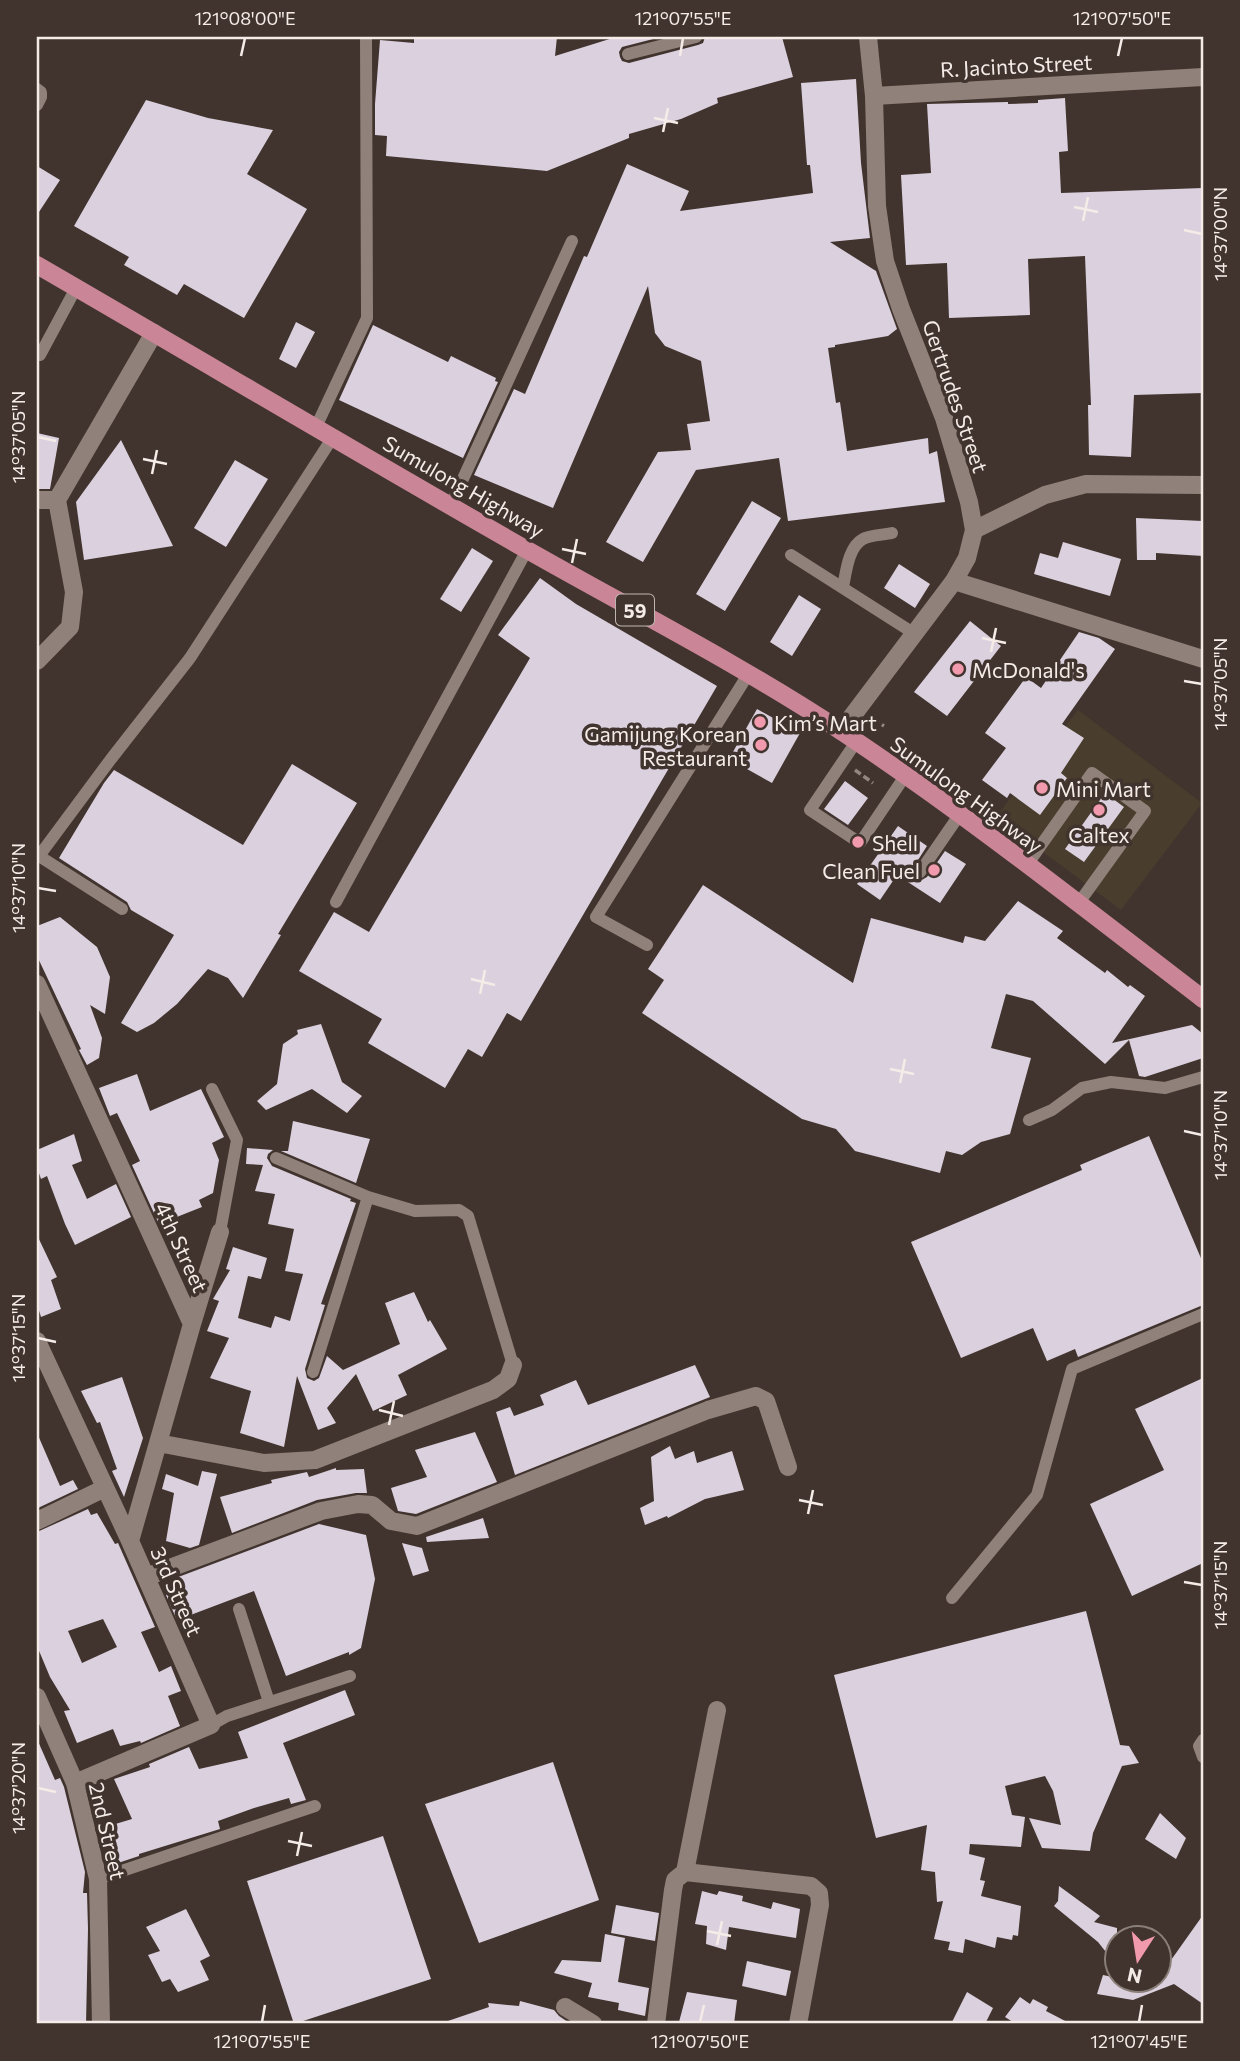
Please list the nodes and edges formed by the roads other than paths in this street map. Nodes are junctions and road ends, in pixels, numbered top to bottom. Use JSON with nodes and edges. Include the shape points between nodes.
{"nodes":[{"id":1,"x":366,"y":37,"type":"edge"},
{"id":2,"x":696,"y":37,"type":"edge"},
{"id":3,"x":869,"y":37,"type":"edge"},
{"id":4,"x":628,"y":54,"type":"dead end"},
{"id":5,"x":1203,"y":77,"type":"edge"},
{"id":6,"x":37,"y":89,"type":"edge"},
{"id":7,"x":874,"y":96,"type":"junction"},
{"id":8,"x":37,"y":105,"type":"edge"},
{"id":9,"x":572,"y":241,"type":"dead end"},
{"id":10,"x":37,"y":265,"type":"edge"},
{"id":11,"x":76,"y":288,"type":"junction"},
{"id":12,"x":153,"y":333,"type":"junction"},
{"id":13,"x":37,"y":353,"type":"edge"},
{"id":14,"x":316,"y":427,"type":"junction"},
{"id":15,"x":333,"y":437,"type":"junction"},
{"id":16,"x":1203,"y":485,"type":"edge"},
{"id":17,"x":37,"y":500,"type":"edge"},
{"id":18,"x":57,"y":500,"type":"junction"},
{"id":19,"x":451,"y":505,"type":"junction"},
{"id":20,"x":974,"y":530,"type":"junction"},
{"id":21,"x":892,"y":533,"type":"dead end"},
{"id":22,"x":527,"y":550,"type":"junction"},
{"id":23,"x":791,"y":555,"type":"dead end"},
{"id":24,"x":954,"y":581,"type":"junction"},
{"id":25,"x":843,"y":587,"type":"junction"},
{"id":26,"x":915,"y":634,"type":"junction"},
{"id":27,"x":1203,"y":659,"type":"edge"},
{"id":28,"x":37,"y":661,"type":"edge"},
{"id":29,"x":749,"y":673,"type":"junction"},
{"id":30,"x":849,"y":736,"type":"junction"},
{"id":31,"x":905,"y":776,"type":"junction"},
{"id":32,"x":960,"y":814,"type":"junction"},
{"id":33,"x":1027,"y":865,"type":"junction"},
{"id":34,"x":920,"y":872,"type":"dead end"},
{"id":35,"x":336,"y":902,"type":"dead end"},
{"id":36,"x":1078,"y":904,"type":"junction"},
{"id":37,"x":122,"y":909,"type":"dead end"},
{"id":38,"x":647,"y":945,"type":"dead end"},
{"id":39,"x":37,"y":984,"type":"edge"},
{"id":40,"x":1203,"y":999,"type":"edge"},
{"id":41,"x":1203,"y":1077,"type":"edge"},
{"id":42,"x":212,"y":1089,"type":"dead end"},
{"id":43,"x":1030,"y":1120,"type":"dead end"},
{"id":44,"x":276,"y":1158,"type":"dead end"},
{"id":45,"x":368,"y":1197,"type":"junction"},
{"id":46,"x":220,"y":1232,"type":"joint"},
{"id":47,"x":1203,"y":1314,"type":"edge"},
{"id":48,"x":192,"y":1324,"type":"junction"},
{"id":49,"x":37,"y":1341,"type":"edge"},
{"id":50,"x":513,"y":1365,"type":"joint"},
{"id":51,"x":313,"y":1372,"type":"dead end"},
{"id":52,"x":158,"y":1443,"type":"junction"},
{"id":53,"x":788,"y":1467,"type":"dead end"},
{"id":54,"x":105,"y":1488,"type":"junction"},
{"id":55,"x":37,"y":1521,"type":"edge"},
{"id":56,"x":130,"y":1541,"type":"junction"},
{"id":57,"x":146,"y":1577,"type":"junction"},
{"id":58,"x":951,"y":1598,"type":"dead end"},
{"id":59,"x":239,"y":1609,"type":"dead end"},
{"id":60,"x":350,"y":1676,"type":"dead end"},
{"id":61,"x":37,"y":1697,"type":"edge"},
{"id":62,"x":269,"y":1702,"type":"junction"},
{"id":63,"x":717,"y":1710,"type":"dead end"},
{"id":64,"x":211,"y":1725,"type":"junction"},
{"id":65,"x":1203,"y":1740,"type":"edge"},
{"id":66,"x":1203,"y":1757,"type":"edge"},
{"id":67,"x":75,"y":1783,"type":"junction"},
{"id":68,"x":315,"y":1806,"type":"dead end"},
{"id":69,"x":685,"y":1872,"type":"junction"},
{"id":70,"x":98,"y":1879,"type":"junction"},
{"id":71,"x":565,"y":2007,"type":"dead end"},
{"id":72,"x":101,"y":2024,"type":"edge"},
{"id":73,"x":593,"y":2024,"type":"edge"},
{"id":74,"x":656,"y":2024,"type":"edge"},
{"id":75,"x":799,"y":2024,"type":"edge"}],
"edges":[{"from":1,"to":14,"type":"lane","via":[[367,318]]},
{"from":2,"to":4,"type":"lane"},
{"from":3,"to":7,"type":"street","name":"Gertrudes Street"},
{"from":5,"to":7,"type":"street","name":"R. Jacinto Street"},
{"from":6,"to":8,"type":"lane","via":[[41,97]]},
{"from":7,"to":20,"type":"street","name":"Gertrudes Street","via":[[877,206],[885,261],[944,418]]},
{"from":9,"to":19,"type":"lane"},
{"from":10,"to":11,"type":"main road","name":"Sumulong Highway","number":"59"},
{"from":11,"to":12,"type":"main road","name":"Sumulong Highway","number":"59"},
{"from":11,"to":13,"type":"lane","via":[[40,355]]},
{"from":12,"to":14,"type":"main road","name":"Sumulong Highway","number":"59"},
{"from":12,"to":18,"type":"street"},
{"from":14,"to":15,"type":"main road","name":"Sumulong Highway","number":"59"},
{"from":15,"to":19,"type":"main road","name":"Sumulong Highway","number":"59"},
{"from":15,"to":37,"type":"lane","via":[[190,658],[39,856]]},
{"from":16,"to":20,"type":"street","via":[[1086,484],[1045,495]]},
{"from":17,"to":18,"type":"street"},
{"from":18,"to":28,"type":"street","via":[[74,592],[71,627]]},
{"from":19,"to":22,"type":"main road","name":"Sumulong Highway","number":"59"},
{"from":20,"to":24,"type":"street","name":"Gertrudes Street","via":[[967,558]]},
{"from":21,"to":25,"type":"lane","via":[[856,545]]},
{"from":22,"to":29,"type":"main road","name":"Sumulong Highway","number":"59"},
{"from":22,"to":35,"type":"lane"},
{"from":23,"to":25,"type":"lane"},
{"from":24,"to":26,"type":"street","name":"Gertrudes Street"},
{"from":24,"to":27,"type":"street"},
{"from":25,"to":26,"type":"lane"},
{"from":26,"to":30,"type":"street","name":"Gertrudes Street"},
{"from":29,"to":30,"type":"main road","name":"Sumulong Highway","number":"59"},
{"from":29,"to":38,"type":"lane","via":[[596,917]]},
{"from":30,"to":31,"type":"main road","name":"Sumulong Highway","number":"59"},
{"from":30,"to":31,"type":"lane","via":[[843,761],[810,810],[860,843]]},
{"from":31,"to":32,"type":"main road","name":"Sumulong Highway","number":"59"},
{"from":32,"to":33,"type":"main road","name":"Sumulong Highway","number":"59"},
{"from":32,"to":34,"type":"lane"},
{"from":33,"to":36,"type":"main road","name":"Sumulong Highway","number":"59"},
{"from":33,"to":36,"type":"lane","via":[[1091,773],[1144,811]]},
{"from":36,"to":40,"type":"main road","name":"Sumulong Highway","number":"59"},
{"from":39,"to":48,"type":"street","name":"4th Street"},
{"from":41,"to":43,"type":"lane","via":[[1165,1088],[1111,1082],[1082,1088]]},
{"from":42,"to":46,"type":"lane","via":[[237,1140]]},
{"from":44,"to":45,"type":"lane"},
{"from":45,"to":50,"type":"lane","via":[[415,1211],[459,1210],[468,1216]]},
{"from":45,"to":51,"type":"lane"},
{"from":46,"to":48,"type":"street"},
{"from":47,"to":58,"type":"lane","via":[[1072,1368],[1038,1495]]},
{"from":48,"to":52,"type":"street","name":"4th Street"},
{"from":49,"to":54,"type":"street","name":"3rd Street"},
{"from":50,"to":52,"type":"street","via":[[508,1379],[493,1390],[315,1460],[264,1463]]},
{"from":52,"to":56,"type":"street","name":"4th Street"},
{"from":53,"to":57,"type":"street","via":[[766,1401],[756,1396],[708,1410],[417,1526],[391,1521],[372,1506],[358,1504],[321,1511]]},
{"from":54,"to":55,"type":"street"},
{"from":54,"to":56,"type":"street","name":"3rd Street"},
{"from":56,"to":57,"type":"street","name":"3rd Street"},
{"from":57,"to":64,"type":"street","name":"3rd Street"},
{"from":59,"to":62,"type":"lane"},
{"from":60,"to":62,"type":"lane"},
{"from":61,"to":67,"type":"street","name":"2nd Street"},
{"from":62,"to":64,"type":"lane"},
{"from":63,"to":69,"type":"street"},
{"from":64,"to":67,"type":"street"},
{"from":65,"to":66,"type":"lane","via":[[1199,1746]]},
{"from":67,"to":70,"type":"street","name":"2nd Street"},
{"from":68,"to":70,"type":"lane"},
{"from":69,"to":74,"type":"street","via":[[675,1880]]},
{"from":69,"to":75,"type":"street","via":[[811,1886],[819,1893]]},
{"from":70,"to":72,"type":"street","name":"2nd Street"},
{"from":71,"to":73,"type":"street"}]}
